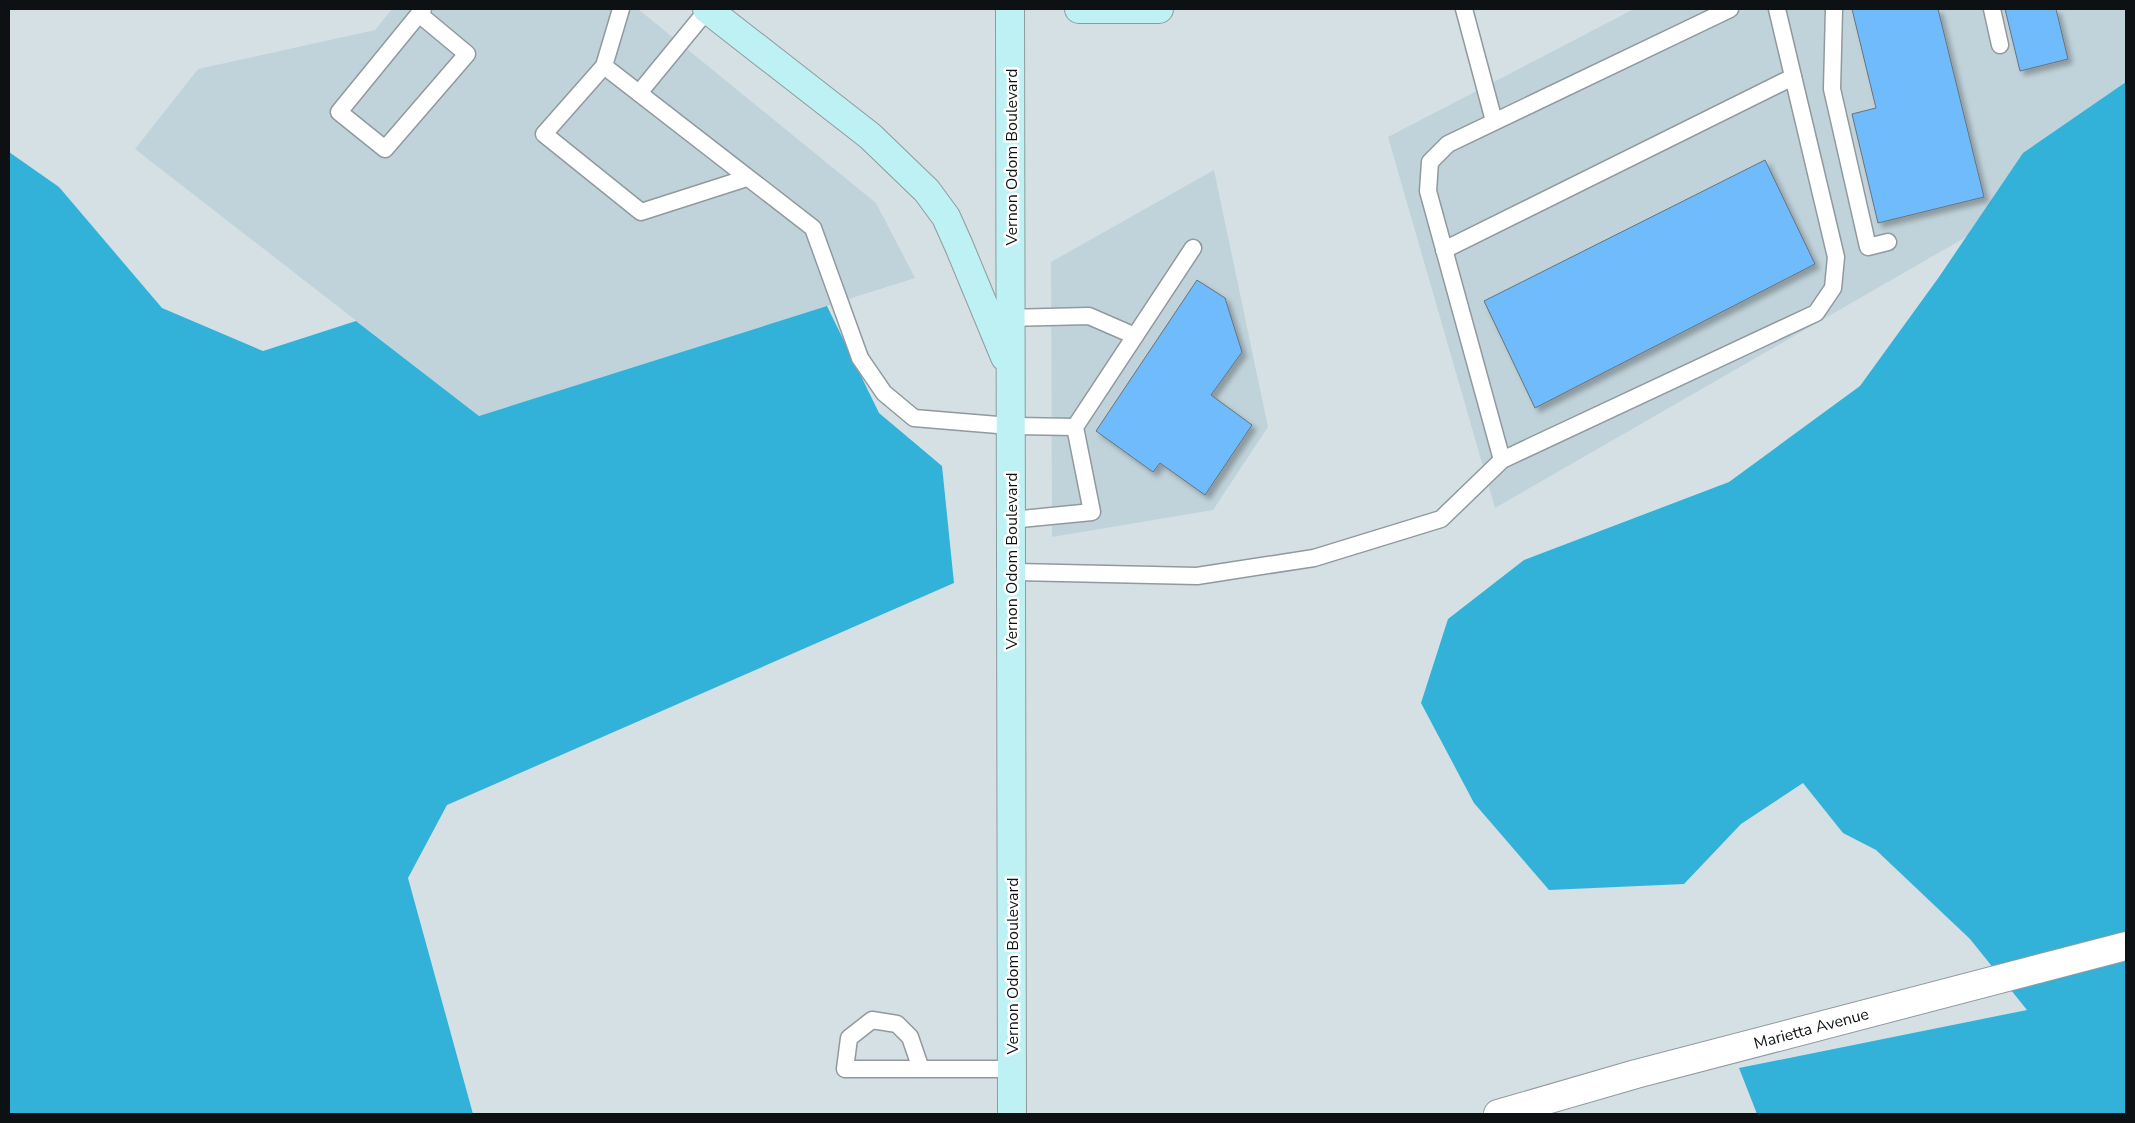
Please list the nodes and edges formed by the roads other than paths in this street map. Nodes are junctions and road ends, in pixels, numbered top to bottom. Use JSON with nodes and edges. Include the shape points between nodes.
{"nodes":[{"id":1,"x":621,"y":9,"type":"edge"},
{"id":2,"x":707,"y":9,"type":"edge"},
{"id":3,"x":1010,"y":9,"type":"edge"},
{"id":4,"x":1079,"y":9,"type":"edge"},
{"id":5,"x":1159,"y":9,"type":"edge"},
{"id":6,"x":1464,"y":9,"type":"edge"},
{"id":7,"x":1730,"y":9,"type":"edge"},
{"id":8,"x":1777,"y":9,"type":"edge"},
{"id":9,"x":1834,"y":9,"type":"edge"},
{"id":10,"x":1992,"y":9,"type":"edge"},
{"id":11,"x":421,"y":11,"type":"edge"},
{"id":12,"x":2000,"y":45,"type":"dead end"},
{"id":13,"x":604,"y":66,"type":"junction"},
{"id":14,"x":1793,"y":77,"type":"junction"},
{"id":15,"x":638,"y":93,"type":"junction"},
{"id":16,"x":1494,"y":121,"type":"junction"},
{"id":17,"x":747,"y":178,"type":"junction"},
{"id":18,"x":1888,"y":242,"type":"dead end"},
{"id":19,"x":1193,"y":248,"type":"dead end"},
{"id":20,"x":1444,"y":250,"type":"junction"},
{"id":21,"x":1011,"y":318,"type":"junction"},
{"id":22,"x":1135,"y":336,"type":"junction"},
{"id":23,"x":1010,"y":370,"type":"junction"},
{"id":24,"x":1010,"y":426,"type":"junction"},
{"id":25,"x":1075,"y":427,"type":"junction"},
{"id":26,"x":1502,"y":460,"type":"junction"},
{"id":27,"x":1011,"y":520,"type":"junction"},
{"id":28,"x":1011,"y":572,"type":"junction"},
{"id":29,"x":2126,"y":946,"type":"edge"},
{"id":30,"x":921,"y":1069,"type":"junction"},
{"id":31,"x":1012,"y":1069,"type":"junction"},
{"id":32,"x":1012,"y":1114,"type":"edge"},
{"id":33,"x":1498,"y":1114,"type":"edge"}],
"edges":[{"from":1,"to":13,"type":"lane"},
{"from":2,"to":15,"type":"lane"},
{"from":2,"to":23,"type":"main road","via":[[870,136],[927,191],[946,217],[960,246]]},
{"from":3,"to":21,"type":"main road","name":"Vernon Odom Boulevard"},
{"from":4,"to":5,"type":"main road"},
{"from":6,"to":16,"type":"lane"},
{"from":7,"to":16,"type":"lane"},
{"from":8,"to":14,"type":"lane"},
{"from":9,"to":18,"type":"lane","via":[[1832,89],[1868,247]]},
{"from":10,"to":12,"type":"lane"},
{"from":11,"to":11,"type":"lane","via":[[339,112],[385,149],[467,54]]},
{"from":13,"to":15,"type":"lane"},
{"from":13,"to":17,"type":"lane","via":[[544,134],[640,212]]},
{"from":14,"to":20,"type":"lane"},
{"from":14,"to":26,"type":"lane","via":[[1836,257],[1833,288],[1816,313]]},
{"from":15,"to":17,"type":"lane"},
{"from":16,"to":20,"type":"lane","via":[[1448,144],[1430,162],[1428,191]]},
{"from":17,"to":24,"type":"lane","via":[[813,228],[860,358],[884,393],[914,418]]},
{"from":19,"to":22,"type":"lane"},
{"from":20,"to":26,"type":"lane"},
{"from":21,"to":22,"type":"lane","via":[[1088,316]]},
{"from":21,"to":23,"type":"main road","name":"Vernon Odom Boulevard"},
{"from":22,"to":25,"type":"lane"},
{"from":23,"to":24,"type":"main road","name":"Vernon Odom Boulevard"},
{"from":24,"to":25,"type":"lane"},
{"from":24,"to":27,"type":"main road","name":"Vernon Odom Boulevard"},
{"from":25,"to":27,"type":"lane","via":[[1092,512]]},
{"from":26,"to":28,"type":"lane","via":[[1441,519],[1314,558],[1197,576]]},
{"from":27,"to":28,"type":"main road","name":"Vernon Odom Boulevard"},
{"from":28,"to":31,"type":"main road","name":"Vernon Odom Boulevard"},
{"from":29,"to":33,"type":"street","name":"Marietta Avenue","via":[[1636,1074]]},
{"from":30,"to":30,"type":"lane","via":[[910,1037],[897,1024],[872,1020],[849,1038],[845,1069]]},
{"from":30,"to":31,"type":"lane"},
{"from":31,"to":32,"type":"main road","name":"Vernon Odom Boulevard"}]}
